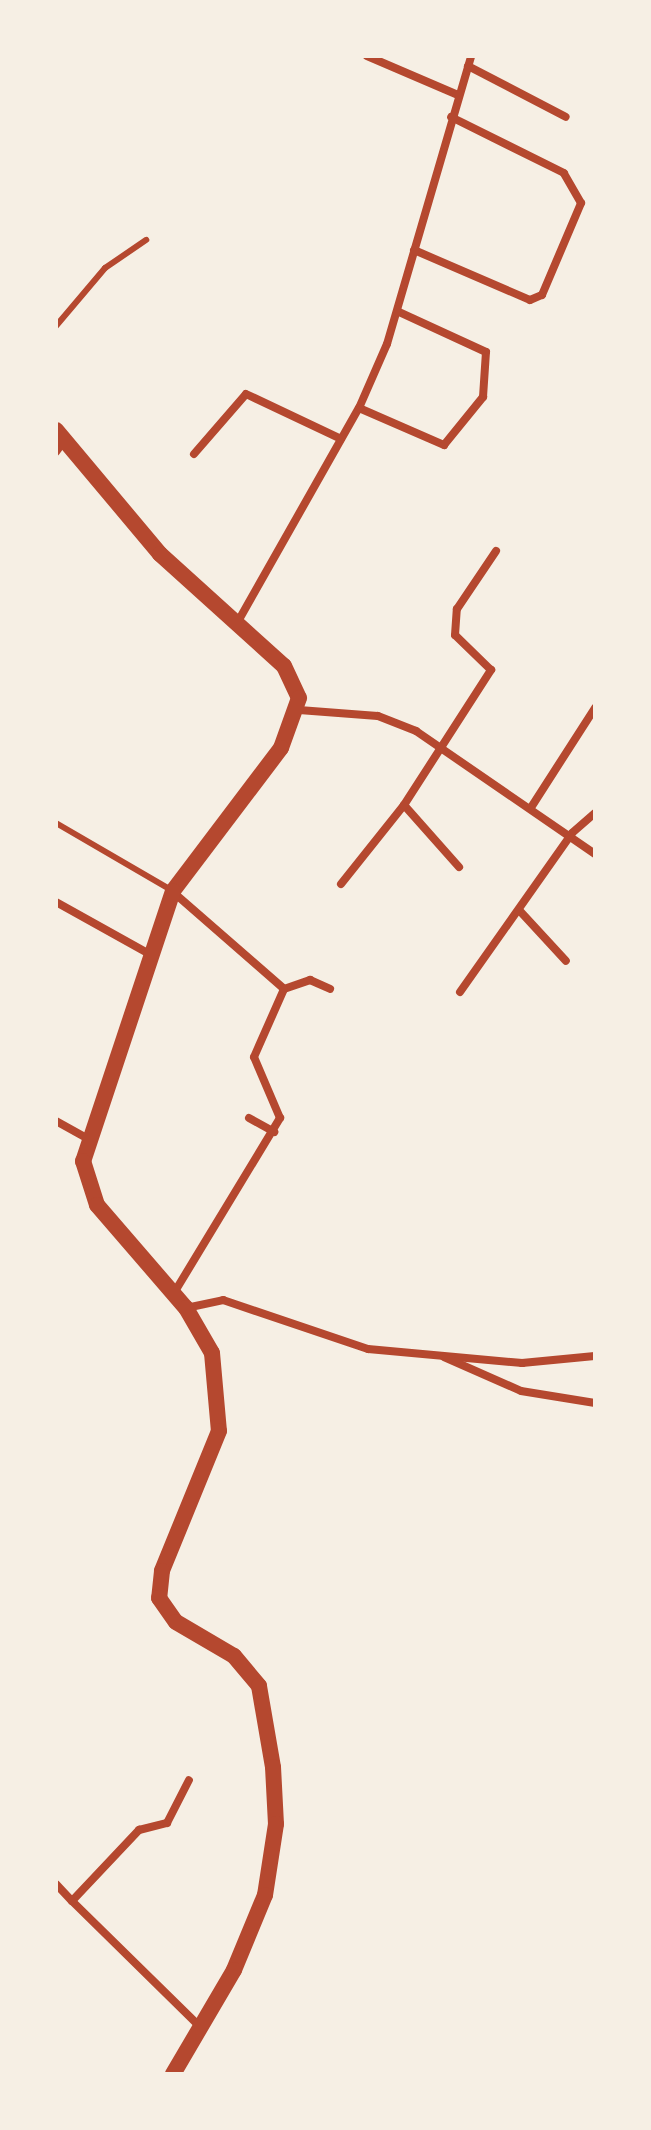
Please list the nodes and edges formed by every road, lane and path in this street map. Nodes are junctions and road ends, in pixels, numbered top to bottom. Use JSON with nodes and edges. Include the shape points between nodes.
{"nodes":[{"id":1,"x":367,"y":56,"type":"edge"},
{"id":2,"x":469,"y":61,"type":"edge"},
{"id":3,"x":458,"y":95,"type":"junction"},
{"id":4,"x":451,"y":117,"type":"junction"},
{"id":5,"x":566,"y":117,"type":"dead end"},
{"id":6,"x":146,"y":240,"type":"dead end"},
{"id":7,"x":414,"y":250,"type":"junction"},
{"id":8,"x":399,"y":312,"type":"junction"},
{"id":9,"x":56,"y":326,"type":"edge"},
{"id":10,"x":359,"y":408,"type":"junction"},
{"id":11,"x":341,"y":439,"type":"junction"},
{"id":12,"x":59,"y":441,"type":"edge"},
{"id":13,"x":194,"y":454,"type":"dead end"},
{"id":14,"x":496,"y":551,"type":"dead end"},
{"id":15,"x":236,"y":625,"type":"junction"},
{"id":16,"x":595,"y":708,"type":"edge"},
{"id":17,"x":299,"y":710,"type":"junction"},
{"id":18,"x":443,"y":748,"type":"junction"},
{"id":19,"x":404,"y":805,"type":"junction"},
{"id":20,"x":532,"y":806,"type":"junction"},
{"id":21,"x":595,"y":813,"type":"edge"},
{"id":22,"x":56,"y":823,"type":"edge"},
{"id":23,"x":572,"y":833,"type":"junction"},
{"id":24,"x":595,"y":854,"type":"edge"},
{"id":25,"x":459,"y":867,"type":"dead end"},
{"id":26,"x":341,"y":884,"type":"dead end"},
{"id":27,"x":173,"y":891,"type":"junction"},
{"id":28,"x":56,"y":902,"type":"edge"},
{"id":29,"x":519,"y":910,"type":"junction"},
{"id":30,"x":154,"y":956,"type":"junction"},
{"id":31,"x":566,"y":961,"type":"dead end"},
{"id":32,"x":284,"y":989,"type":"junction"},
{"id":33,"x":330,"y":989,"type":"dead end"},
{"id":34,"x":460,"y":992,"type":"dead end"},
{"id":35,"x":249,"y":1118,"type":"dead end"},
{"id":36,"x":56,"y":1121,"type":"edge"},
{"id":37,"x":274,"y":1132,"type":"junction"},
{"id":38,"x":88,"y":1139,"type":"junction"},
{"id":39,"x":174,"y":1293,"type":"junction"},
{"id":40,"x":186,"y":1308,"type":"junction"},
{"id":41,"x":436,"y":1354,"type":"junction"},
{"id":42,"x":595,"y":1356,"type":"edge"},
{"id":43,"x":595,"y":1403,"type":"edge"},
{"id":44,"x":189,"y":1780,"type":"dead end"},
{"id":45,"x":56,"y":1884,"type":"edge"},
{"id":46,"x":72,"y":1901,"type":"junction"},
{"id":47,"x":197,"y":2024,"type":"junction"},
{"id":48,"x":173,"y":2074,"type":"edge"}],
"edges":[{"from":1,"to":3,"type":"street"},
{"from":2,"to":3,"type":"street"},
{"from":2,"to":5,"type":"street"},
{"from":3,"to":4,"type":"street"},
{"from":4,"to":7,"type":"street"},
{"from":4,"to":7,"type":"street","via":[[564,173],[581,203],[542,295],[530,300]]},
{"from":6,"to":9,"type":"lane","via":[[105,268]]},
{"from":7,"to":8,"type":"street"},
{"from":8,"to":10,"type":"street"},
{"from":8,"to":10,"type":"street","via":[[486,352],[483,397],[444,445]]},
{"from":10,"to":11,"type":"street"},
{"from":11,"to":13,"type":"street","via":[[246,394]]},
{"from":11,"to":15,"type":"street"},
{"from":12,"to":15,"type":"main road","via":[[160,554]]},
{"from":14,"to":18,"type":"street","via":[[457,609],[455,635],[491,670]]},
{"from":15,"to":17,"type":"main road","via":[[284,666]]},
{"from":16,"to":20,"type":"street"},
{"from":17,"to":18,"type":"street","via":[[378,716]]},
{"from":17,"to":27,"type":"main road","via":[[281,748]]},
{"from":18,"to":19,"type":"street"},
{"from":18,"to":20,"type":"street"},
{"from":19,"to":25,"type":"street"},
{"from":19,"to":26,"type":"street"},
{"from":20,"to":23,"type":"street"},
{"from":21,"to":23,"type":"street"},
{"from":22,"to":27,"type":"lane"},
{"from":23,"to":24,"type":"street"},
{"from":23,"to":29,"type":"street"},
{"from":27,"to":30,"type":"main road"},
{"from":27,"to":32,"type":"street"},
{"from":28,"to":30,"type":"street"},
{"from":29,"to":31,"type":"street"},
{"from":29,"to":34,"type":"street"},
{"from":30,"to":38,"type":"main road"},
{"from":32,"to":33,"type":"street","via":[[310,980]]},
{"from":32,"to":37,"type":"street","via":[[254,1057],[280,1118]]},
{"from":35,"to":37,"type":"street"},
{"from":36,"to":38,"type":"street"},
{"from":37,"to":39,"type":"street"},
{"from":38,"to":39,"type":"main road","via":[[84,1172],[97,1205]]},
{"from":39,"to":40,"type":"main road"},
{"from":40,"to":41,"type":"street","via":[[223,1300],[368,1349]]},
{"from":40,"to":47,"type":"main road","via":[[218,1376],[219,1431],[162,1571],[159,1598],[176,1622],[234,1656],[259,1686],[276,1824],[265,1895],[250,1937]]},
{"from":41,"to":42,"type":"street","via":[[522,1363]]},
{"from":41,"to":43,"type":"street","via":[[521,1391]]},
{"from":44,"to":46,"type":"street","via":[[167,1823],[139,1830]]},
{"from":45,"to":46,"type":"street"},
{"from":46,"to":47,"type":"street"},
{"from":47,"to":48,"type":"main road"}]}
